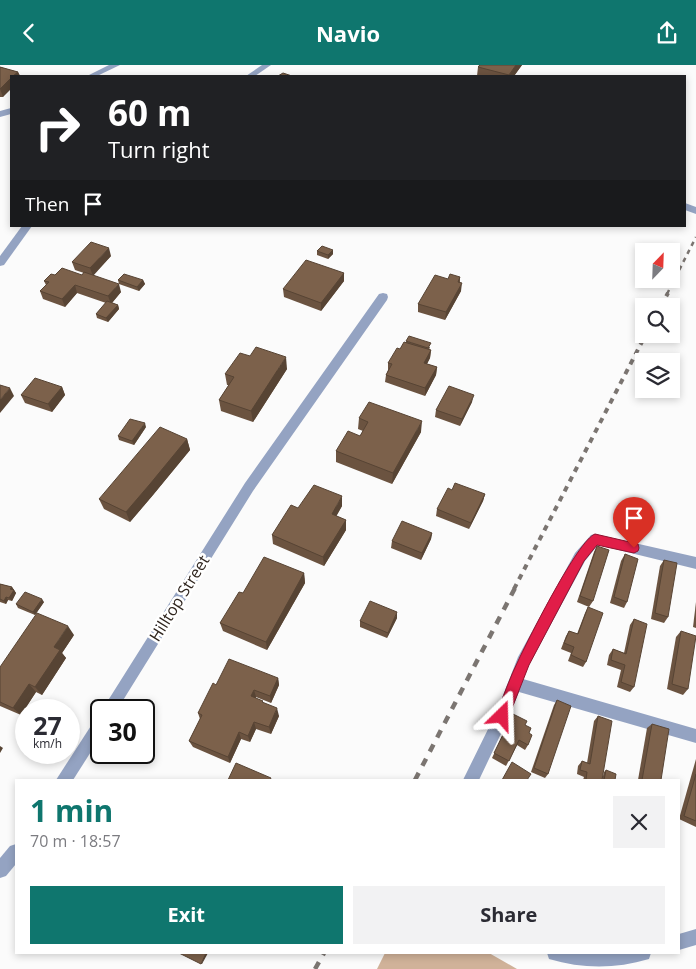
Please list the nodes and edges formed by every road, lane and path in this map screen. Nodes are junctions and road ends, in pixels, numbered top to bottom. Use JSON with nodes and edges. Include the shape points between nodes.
{"nodes":[{"id":1,"x":116,"y":65,"type":"edge"},
{"id":2,"x":267,"y":65,"type":"edge"},
{"id":3,"x":94,"y":75,"type":"edge"},
{"id":4,"x":252,"y":75,"type":"edge"},
{"id":5,"x":26,"y":227,"type":"edge"},
{"id":6,"x":0,"y":263,"type":"edge"},
{"id":7,"x":383,"y":297,"type":"dead end"},
{"id":8,"x":696,"y":563,"type":"edge"},
{"id":9,"x":516,"y":683,"type":"junction"},
{"id":10,"x":117,"y":699,"type":"edge"},
{"id":11,"x":696,"y":735,"type":"edge"},
{"id":12,"x":90,"y":740,"type":"edge"},
{"id":13,"x":65,"y":779,"type":"edge"},
{"id":14,"x":471,"y":779,"type":"edge"},
{"id":15,"x":15,"y":853,"type":"edge"},
{"id":16,"x":0,"y":870,"type":"edge"},
{"id":17,"x":696,"y":937,"type":"edge"},
{"id":18,"x":680,"y":942,"type":"edge"},
{"id":19,"x":557,"y":954,"type":"edge"},
{"id":20,"x":640,"y":954,"type":"edge"}],
"edges":[{"from":1,"to":3,"type":"street"},
{"from":2,"to":4,"type":"street"},
{"from":5,"to":6,"type":"street"},
{"from":7,"to":10,"type":"street","name":"Hilltop Street","via":[[249,487]]},
{"from":8,"to":9,"type":"street","via":[[595,539],[580,557],[558,597]]},
{"from":9,"to":11,"type":"street"},
{"from":9,"to":14,"type":"street"},
{"from":12,"to":13,"type":"street"},
{"from":15,"to":16,"type":"street"},
{"from":17,"to":18,"type":"street"},
{"from":19,"to":20,"type":"street","via":[[570,960],[602,965]]}]}
